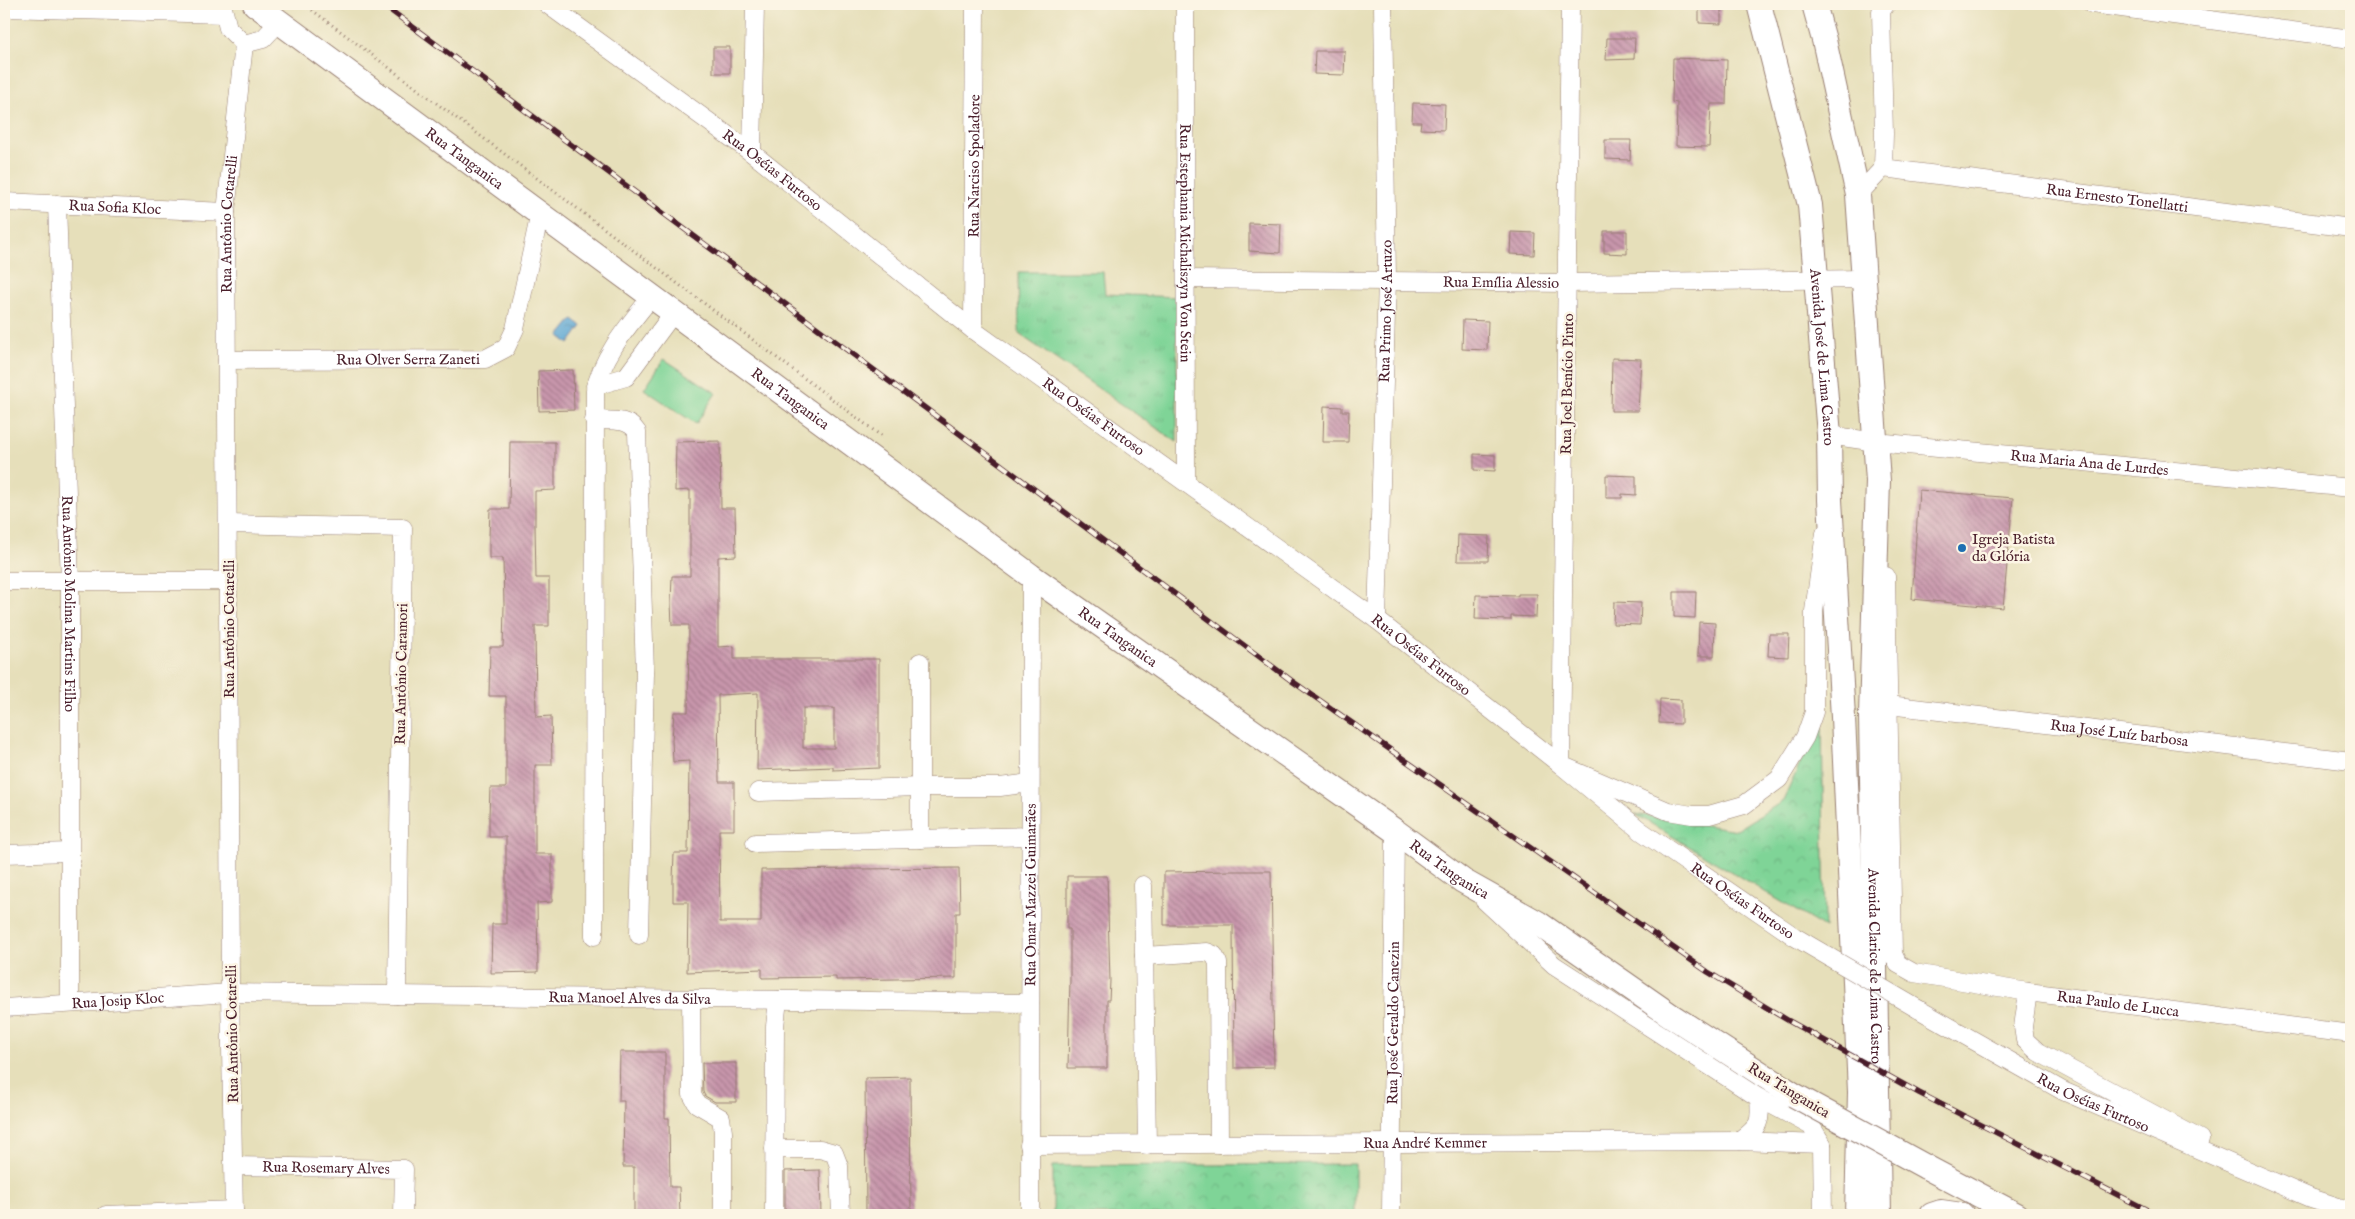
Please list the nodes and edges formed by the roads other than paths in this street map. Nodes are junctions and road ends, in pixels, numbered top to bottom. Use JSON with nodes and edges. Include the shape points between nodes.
{"nodes":[{"id":1,"x":255,"y":4,"type":"edge"},
{"id":2,"x":547,"y":4,"type":"edge"},
{"id":3,"x":755,"y":4,"type":"edge"},
{"id":4,"x":975,"y":4,"type":"edge"},
{"id":5,"x":1185,"y":4,"type":"edge"},
{"id":6,"x":1383,"y":4,"type":"edge"},
{"id":7,"x":1570,"y":4,"type":"edge"},
{"id":8,"x":1760,"y":4,"type":"edge"},
{"id":9,"x":1814,"y":4,"type":"edge"},
{"id":10,"x":1886,"y":4,"type":"edge"},
{"id":11,"x":2092,"y":4,"type":"edge"},
{"id":12,"x":4,"y":8,"type":"edge"},
{"id":13,"x":223,"y":9,"type":"edge"},
{"id":14,"x":279,"y":22,"type":"junction"},
{"id":15,"x":2351,"y":39,"type":"edge"},
{"id":16,"x":244,"y":44,"type":"junction"},
{"id":17,"x":752,"y":153,"type":"junction"},
{"id":18,"x":1883,"y":168,"type":"junction"},
{"id":19,"x":1858,"y":195,"type":"junction"},
{"id":20,"x":4,"y":202,"type":"edge"},
{"id":21,"x":58,"y":204,"type":"junction"},
{"id":22,"x":226,"y":212,"type":"junction"},
{"id":23,"x":540,"y":213,"type":"junction"},
{"id":24,"x":2351,"y":228,"type":"edge"},
{"id":25,"x":1187,"y":278,"type":"junction"},
{"id":26,"x":1865,"y":279,"type":"junction"},
{"id":27,"x":1387,"y":280,"type":"junction"},
{"id":28,"x":1815,"y":281,"type":"junction"},
{"id":29,"x":1568,"y":283,"type":"junction"},
{"id":30,"x":652,"y":296,"type":"junction"},
{"id":31,"x":674,"y":312,"type":"junction"},
{"id":32,"x":974,"y":330,"type":"junction"},
{"id":33,"x":227,"y":360,"type":"junction"},
{"id":34,"x":596,"y":386,"type":"junction"},
{"id":35,"x":594,"y":420,"type":"junction"},
{"id":36,"x":1829,"y":435,"type":"junction"},
{"id":37,"x":1876,"y":442,"type":"junction"},
{"id":38,"x":1186,"y":481,"type":"junction"},
{"id":39,"x":2351,"y":488,"type":"edge"},
{"id":40,"x":1830,"y":500,"type":"junction"},
{"id":41,"x":228,"y":524,"type":"junction"},
{"id":42,"x":1031,"y":576,"type":"junction"},
{"id":43,"x":4,"y":581,"type":"edge"},
{"id":44,"x":229,"y":581,"type":"junction"},
{"id":45,"x":70,"y":582,"type":"junction"},
{"id":46,"x":1376,"y":620,"type":"junction"},
{"id":47,"x":920,"y":662,"type":"dead end"},
{"id":48,"x":1880,"y":710,"type":"junction"},
{"id":49,"x":1843,"y":717,"type":"joint"},
{"id":50,"x":2351,"y":761,"type":"edge"},
{"id":51,"x":1561,"y":765,"type":"junction"},
{"id":52,"x":1030,"y":783,"type":"junction"},
{"id":53,"x":920,"y":787,"type":"junction"},
{"id":54,"x":758,"y":792,"type":"dead end"},
{"id":55,"x":1395,"y":830,"type":"junction"},
{"id":56,"x":1030,"y":836,"type":"junction"},
{"id":57,"x":920,"y":839,"type":"junction"},
{"id":58,"x":755,"y":843,"type":"dead end"},
{"id":59,"x":70,"y":852,"type":"junction"},
{"id":60,"x":4,"y":854,"type":"edge"},
{"id":61,"x":1463,"y":881,"type":"junction"},
{"id":62,"x":1143,"y":885,"type":"dead end"},
{"id":63,"x":594,"y":936,"type":"dead end"},
{"id":64,"x":639,"y":936,"type":"dead end"},
{"id":65,"x":1144,"y":956,"type":"junction"},
{"id":66,"x":2028,"y":992,"type":"junction"},
{"id":67,"x":230,"y":993,"type":"junction"},
{"id":68,"x":397,"y":995,"type":"junction"},
{"id":69,"x":691,"y":999,"type":"junction"},
{"id":70,"x":778,"y":1000,"type":"junction"},
{"id":71,"x":70,"y":1003,"type":"junction"},
{"id":72,"x":1030,"y":1003,"type":"junction"},
{"id":73,"x":4,"y":1008,"type":"edge"},
{"id":74,"x":2351,"y":1034,"type":"edge"},
{"id":75,"x":1759,"y":1098,"type":"junction"},
{"id":76,"x":1740,"y":1142,"type":"junction"},
{"id":77,"x":1391,"y":1143,"type":"junction"},
{"id":78,"x":1219,"y":1144,"type":"junction"},
{"id":79,"x":1822,"y":1144,"type":"junction"},
{"id":80,"x":1029,"y":1145,"type":"junction"},
{"id":81,"x":1147,"y":1145,"type":"junction"},
{"id":82,"x":774,"y":1149,"type":"junction"},
{"id":83,"x":234,"y":1166,"type":"junction"},
{"id":84,"x":2311,"y":1198,"type":"junction"},
{"id":85,"x":2351,"y":1212,"type":"edge"},
{"id":86,"x":234,"y":1213,"type":"edge"},
{"id":87,"x":106,"y":1215,"type":"edge"},
{"id":88,"x":403,"y":1215,"type":"edge"},
{"id":89,"x":723,"y":1215,"type":"edge"},
{"id":90,"x":774,"y":1215,"type":"edge"},
{"id":91,"x":841,"y":1215,"type":"edge"},
{"id":92,"x":1030,"y":1215,"type":"edge"},
{"id":93,"x":1391,"y":1215,"type":"edge"},
{"id":94,"x":1823,"y":1215,"type":"edge"},
{"id":95,"x":1857,"y":1215,"type":"edge"},
{"id":96,"x":1880,"y":1215,"type":"edge"},
{"id":97,"x":1932,"y":1215,"type":"edge"},
{"id":98,"x":1962,"y":1215,"type":"edge"},
{"id":99,"x":2017,"y":1215,"type":"edge"}],
"edges":[{"from":1,"to":14,"type":"street","name":"Rua Tanganica"},
{"from":2,"to":17,"type":"street","name":"Rua Oséias Furtoso"},
{"from":3,"to":17,"type":"street"},
{"from":4,"to":32,"type":"street","name":"Rua Narciso Spoladore"},
{"from":5,"to":25,"type":"street","name":"Rua Estephania Michaliszyn Von Stein"},
{"from":6,"to":27,"type":"street","name":"Rua Primo José Artuzo"},
{"from":7,"to":29,"type":"street","name":"Rua Joel Benício Pinto"},
{"from":8,"to":28,"type":"street","name":"Avenida José de Lima Castro","via":[[1810,205]]},
{"from":9,"to":19,"type":"street"},
{"from":10,"to":18,"type":"street","via":[[1881,11]]},
{"from":11,"to":15,"type":"street"},
{"from":12,"to":13,"type":"street"},
{"from":13,"to":16,"type":"street","via":[[228,28]]},
{"from":14,"to":16,"type":"street","via":[[263,39]]},
{"from":14,"to":23,"type":"street","name":"Rua Tanganica"},
{"from":16,"to":22,"type":"street","name":"Rua Antônio Cotarelli"},
{"from":17,"to":32,"type":"street","name":"Rua Oséias Furtoso"},
{"from":18,"to":19,"type":"street"},
{"from":18,"to":24,"type":"street","name":"Rua Ernesto Tonellatti"},
{"from":19,"to":26,"type":"street"},
{"from":20,"to":21,"type":"street","name":"Rua Sofia Kloc"},
{"from":21,"to":22,"type":"street","name":"Rua Sofia Kloc"},
{"from":21,"to":45,"type":"street","name":"Rua Antônio Molina Martins Filho"},
{"from":22,"to":33,"type":"street","name":"Rua Antônio Cotarelli"},
{"from":23,"to":30,"type":"street","name":"Rua Tanganica"},
{"from":23,"to":33,"type":"street","name":"Rua Olver Serra Zaneti","via":[[515,328],[506,348],[484,359]]},
{"from":25,"to":27,"type":"street","name":"Rua Emília Alessio"},
{"from":25,"to":38,"type":"street","name":"Rua Estephania Michaliszyn Von Stein"},
{"from":26,"to":28,"type":"street","name":"Rua Emília Alessio"},
{"from":26,"to":37,"type":"street"},
{"from":27,"to":29,"type":"street","name":"Rua Emília Alessio"},
{"from":27,"to":46,"type":"street","name":"Rua Primo José Artuzo"},
{"from":28,"to":29,"type":"street","name":"Rua Emília Alessio"},
{"from":28,"to":36,"type":"street","name":"Avenida José de Lima Castro"},
{"from":29,"to":51,"type":"street","name":"Rua Joel Benício Pinto"},
{"from":30,"to":31,"type":"street","name":"Rua Tanganica"},
{"from":30,"to":34,"type":"street","via":[[626,329],[598,374]]},
{"from":31,"to":34,"type":"street","via":[[626,377]]},
{"from":31,"to":42,"type":"street","name":"Rua Tanganica"},
{"from":32,"to":38,"type":"street","name":"Rua Oséias Furtoso"},
{"from":33,"to":41,"type":"street","name":"Rua Antônio Cotarelli"},
{"from":34,"to":35,"type":"street"},
{"from":35,"to":63,"type":"street"},
{"from":35,"to":64,"type":"street","via":[[632,424],[637,432],[645,672]]},
{"from":36,"to":37,"type":"street","name":"Rua Maria Ana de Lurdes"},
{"from":36,"to":40,"type":"street","name":"Avenida José de Lima Castro"},
{"from":37,"to":39,"type":"street","name":"Rua Maria Ana de Lurdes"},
{"from":37,"to":48,"type":"street"},
{"from":38,"to":46,"type":"street","name":"Rua Oséias Furtoso"},
{"from":40,"to":49,"type":"street","name":"Avenida José de Lima Castro"},
{"from":40,"to":51,"type":"street","via":[[1814,611],[1814,712],[1805,737],[1779,779],[1744,805],[1709,816],[1692,815],[1668,811]]},
{"from":41,"to":44,"type":"street","name":"Rua Antônio Cotarelli"},
{"from":41,"to":68,"type":"street","name":"Rua Antônio Caramori","via":[[403,528]]},
{"from":42,"to":52,"type":"street","name":"Rua Omar Mazzei Guimarães"},
{"from":42,"to":55,"type":"street","name":"Rua Tanganica"},
{"from":43,"to":45,"type":"street"},
{"from":44,"to":45,"type":"street"},
{"from":44,"to":67,"type":"street","name":"Rua Antônio Cotarelli"},
{"from":45,"to":59,"type":"street","name":"Rua Antônio Molina Martins Filho"},
{"from":46,"to":51,"type":"street","name":"Rua Oséias Furtoso"},
{"from":47,"to":53,"type":"street"},
{"from":48,"to":50,"type":"street","name":"Rua José Luíz barbosa"},
{"from":48,"to":66,"type":"street","name":"Rua Paulo de Lucca","via":[[1893,954],[1898,964],[1914,973]]},
{"from":48,"to":96,"type":"street","name":"Avenida Clarice de Lima Castro"},
{"from":49,"to":95,"type":"street","name":"Avenida Clarice de Lima Castro","via":[[1860,1092]]},
{"from":51,"to":84,"type":"street","name":"Rua Oséias Furtoso","bridge":true,"via":[[1641,831],[1795,937],[1918,1009],[2063,1091]]},
{"from":52,"to":53,"type":"street","via":[[1000,787]]},
{"from":52,"to":56,"type":"street","name":"Rua Omar Mazzei Guimarães"},
{"from":53,"to":54,"type":"street"},
{"from":53,"to":57,"type":"street"},
{"from":55,"to":61,"type":"street","name":"Rua Tanganica"},
{"from":55,"to":77,"type":"street","name":"Rua José Geraldo Canezin"},
{"from":56,"to":57,"type":"street"},
{"from":56,"to":72,"type":"street","name":"Rua Omar Mazzei Guimarães"},
{"from":57,"to":58,"type":"street"},
{"from":59,"to":60,"type":"street"},
{"from":59,"to":71,"type":"street","name":"Rua Antônio Molina Martins Filho"},
{"from":61,"to":75,"type":"street","via":[[1554,964]]},
{"from":61,"to":99,"type":"street","name":"Rua Tanganica","bridge":true,"via":[[1538,923],[1670,1015],[1794,1095]]},
{"from":62,"to":65,"type":"street"},
{"from":65,"to":78,"type":"street","via":[[1207,952],[1214,955],[1218,963]]},
{"from":65,"to":81,"type":"street"},
{"from":66,"to":74,"type":"street","name":"Rua Paulo de Lucca"},
{"from":66,"to":84,"type":"street","via":[[2023,1027],[2025,1040],[2038,1052]]},
{"from":67,"to":68,"type":"street","name":"Rua Manoel Alves da Silva"},
{"from":67,"to":71,"type":"street","name":"Rua Josip Kloc"},
{"from":67,"to":83,"type":"street","name":"Rua Antônio Cotarelli"},
{"from":68,"to":69,"type":"street","name":"Rua Manoel Alves da Silva"},
{"from":69,"to":70,"type":"street","name":"Rua Manoel Alves da Silva"},
{"from":69,"to":89,"type":"street","via":[[692,1095],[697,1104],[720,1118],[723,1132]]},
{"from":70,"to":72,"type":"street","name":"Rua Manoel Alves da Silva"},
{"from":70,"to":82,"type":"street"},
{"from":71,"to":73,"type":"street","name":"Rua Josip Kloc"},
{"from":72,"to":80,"type":"street","name":"Rua Omar Mazzei Guimarães"},
{"from":75,"to":76,"type":"street","via":[[1760,1115],[1756,1128]]},
{"from":75,"to":79,"type":"street","via":[[1811,1126]]},
{"from":76,"to":77,"type":"street","name":"Rua André Kemmer"},
{"from":76,"to":79,"type":"street","name":"Rua André Kemmer"},
{"from":77,"to":78,"type":"street","name":"Rua André Kemmer"},
{"from":77,"to":93,"type":"street","name":"Rua José Geraldo Canezin"},
{"from":78,"to":81,"type":"street","name":"Rua André Kemmer"},
{"from":79,"to":94,"type":"street"},
{"from":80,"to":81,"type":"street","name":"Rua André Kemmer"},
{"from":80,"to":92,"type":"street","name":"Rua Omar Mazzei Guimarães"},
{"from":82,"to":90,"type":"street"},
{"from":82,"to":91,"type":"street","via":[[820,1149],[834,1153],[839,1166]]},
{"from":83,"to":86,"type":"street","name":"Rua Antônio Cotarelli"},
{"from":83,"to":88,"type":"street","name":"Rua Rosemary Alves","via":[[404,1168]]},
{"from":84,"to":85,"type":"street","name":"Rua Oséias Furtoso"},
{"from":86,"to":87,"type":"street"},
{"from":97,"to":98,"type":"street","via":[[1941,1212]]}]}
